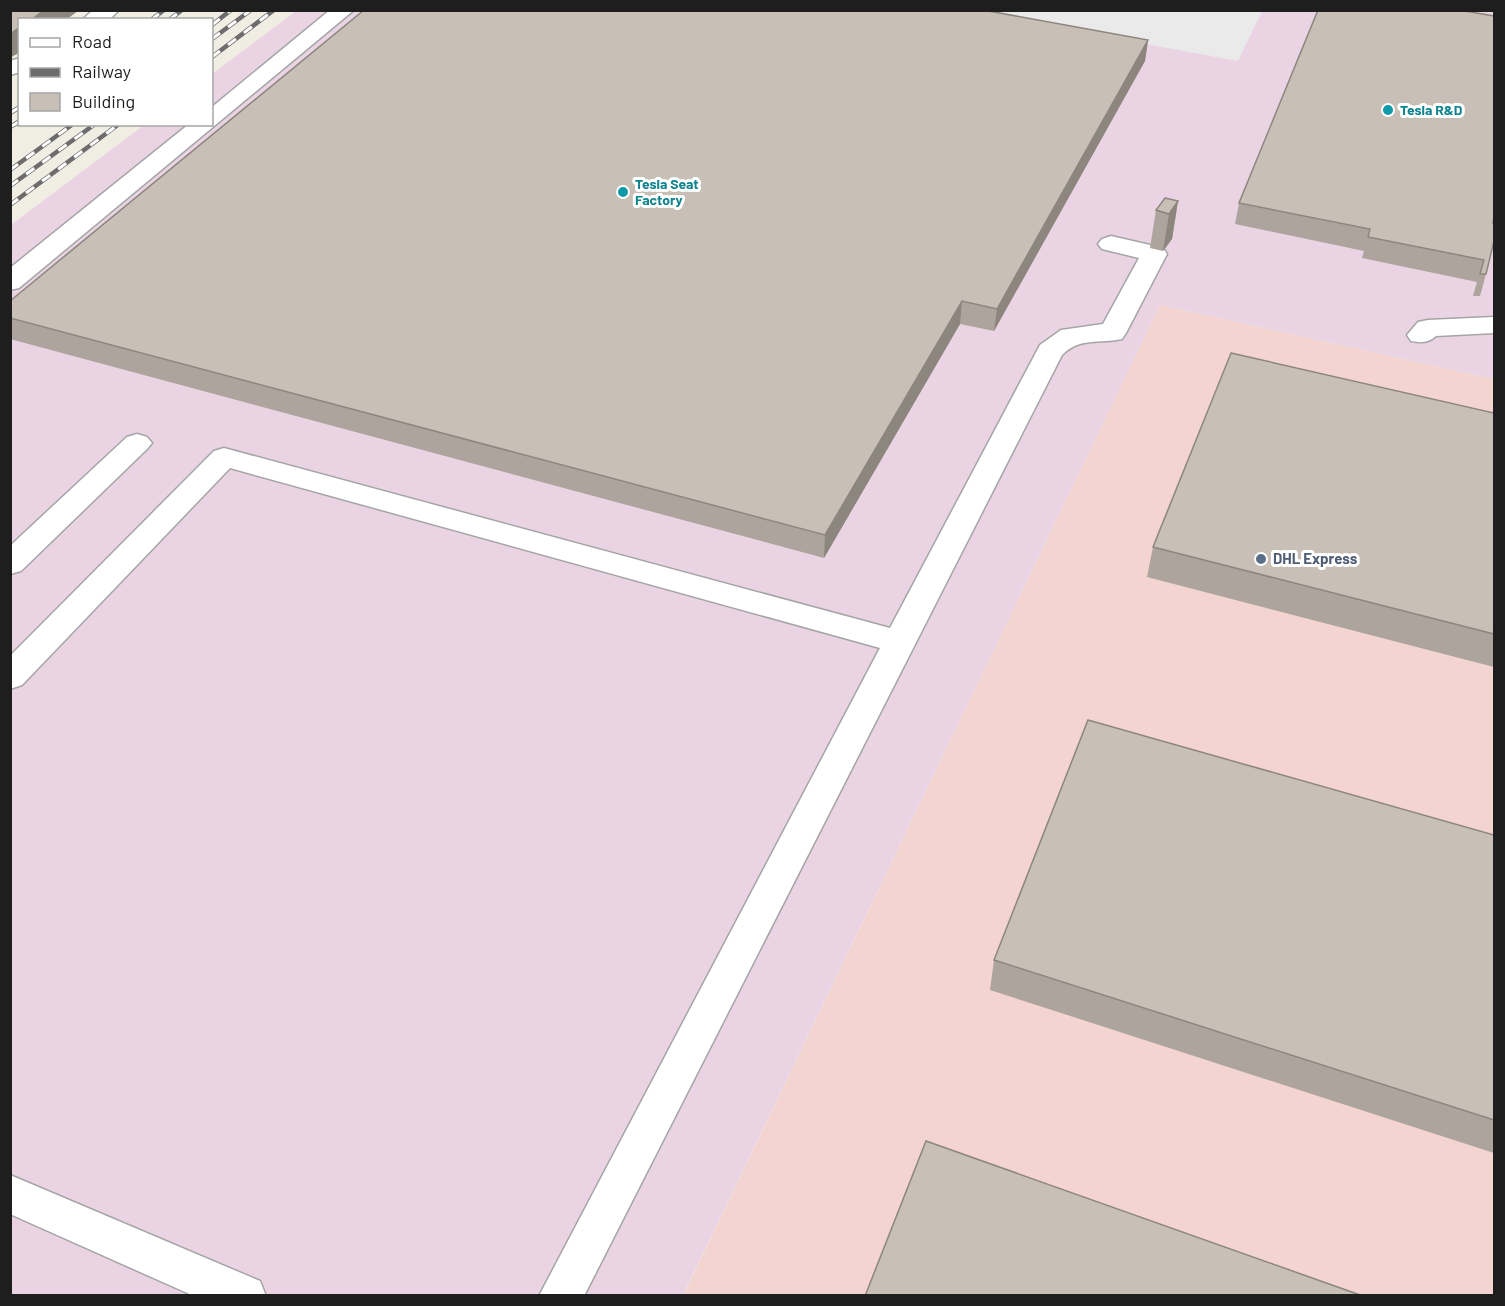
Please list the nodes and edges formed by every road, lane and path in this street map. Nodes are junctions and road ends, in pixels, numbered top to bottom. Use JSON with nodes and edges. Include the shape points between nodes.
{"nodes":[{"id":1,"x":109,"y":10,"type":"edge"},
{"id":2,"x":344,"y":10,"type":"edge"},
{"id":3,"x":96,"y":18,"type":"edge"},
{"id":4,"x":213,"y":117,"type":"edge"},
{"id":5,"x":202,"y":126,"type":"edge"},
{"id":6,"x":1111,"y":244,"type":"dead end"},
{"id":7,"x":10,"y":282,"type":"edge"},
{"id":8,"x":1494,"y":325,"type":"edge"},
{"id":9,"x":1421,"y":335,"type":"dead end"},
{"id":10,"x":137,"y":443,"type":"dead end"},
{"id":11,"x":11,"y":563,"type":"edge"},
{"id":12,"x":900,"y":642,"type":"junction"},
{"id":13,"x":10,"y":677,"type":"edge"},
{"id":14,"x":10,"y":1194,"type":"edge"},
{"id":15,"x":244,"y":1296,"type":"edge"},
{"id":16,"x":561,"y":1296,"type":"edge"}],
"edges":[{"from":1,"to":3,"type":"lane"},
{"from":2,"to":4,"type":"lane"},
{"from":5,"to":7,"type":"lane"},
{"from":6,"to":12,"type":"lane","via":[[1154,254],[1112,333],[1077,333],[1062,338],[1050,351]]},
{"from":8,"to":9,"type":"lane","via":[[1428,328]]},
{"from":10,"to":11,"type":"lane"},
{"from":12,"to":13,"type":"lane","via":[[224,457]]},
{"from":12,"to":16,"type":"lane"},
{"from":14,"to":15,"type":"lane"}]}
